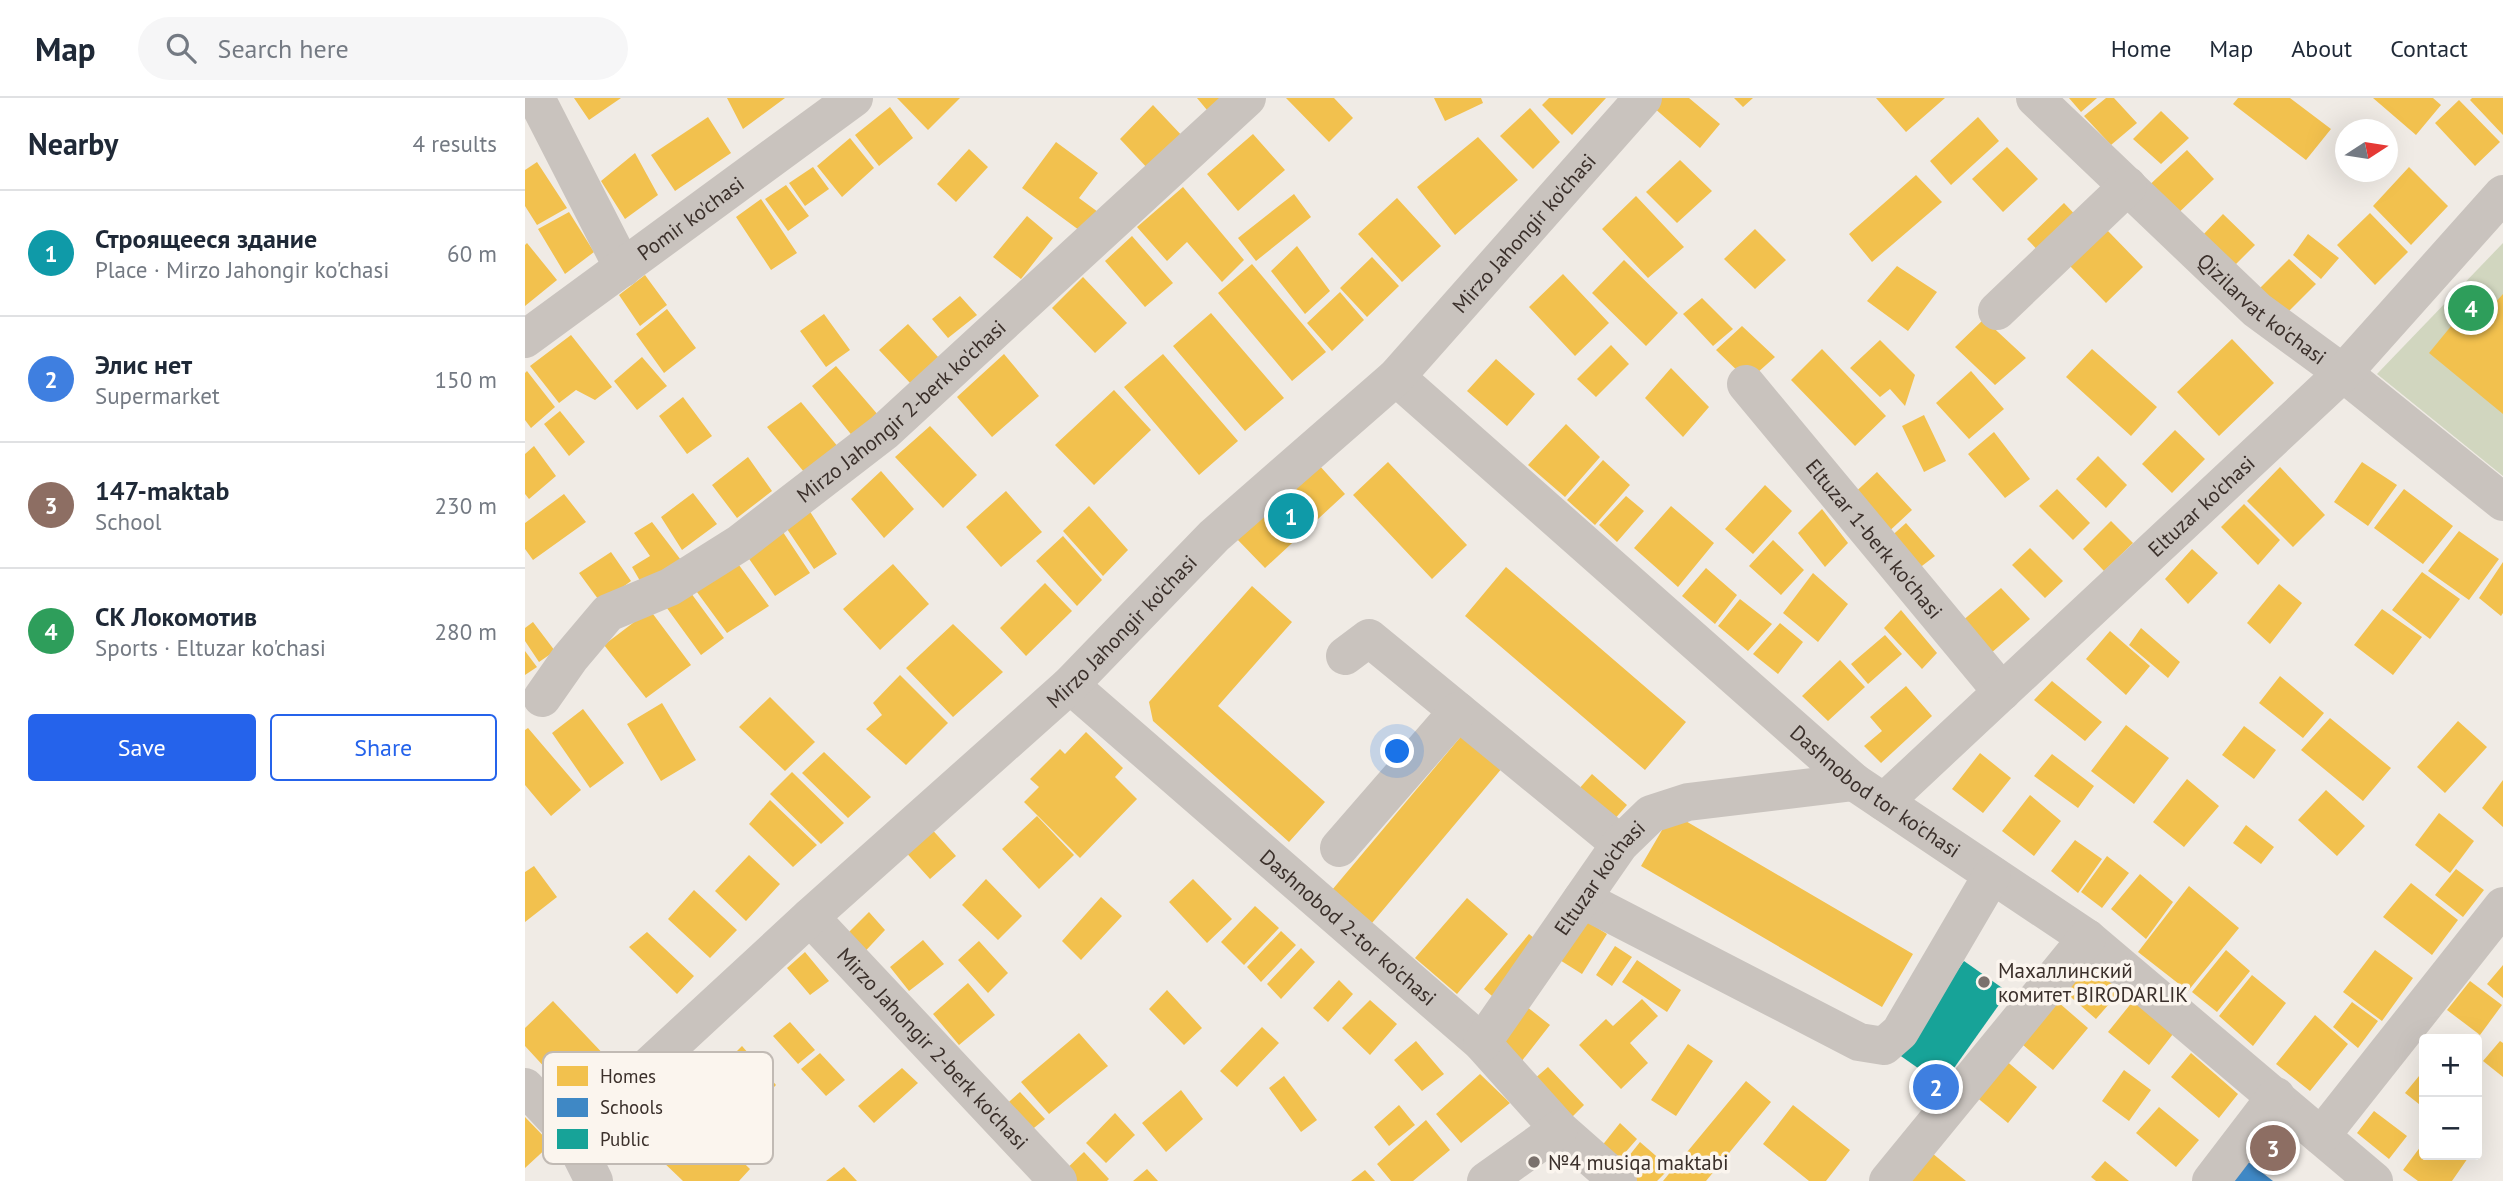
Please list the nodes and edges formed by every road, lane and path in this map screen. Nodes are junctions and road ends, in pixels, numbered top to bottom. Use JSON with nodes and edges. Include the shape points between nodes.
{"nodes":[{"id":1,"x":536,"y":98,"type":"edge"},
{"id":2,"x":854,"y":98,"type":"edge"},
{"id":3,"x":1247,"y":98,"type":"edge"},
{"id":4,"x":1643,"y":98,"type":"edge"},
{"id":5,"x":2035,"y":98,"type":"edge"},
{"id":6,"x":2128,"y":186,"type":"junction"},
{"id":7,"x":2503,"y":194,"type":"edge"},
{"id":8,"x":623,"y":268,"type":"junction"},
{"id":9,"x":1997,"y":311,"type":"dead end"},
{"id":10,"x":525,"y":339,"type":"edge"},
{"id":11,"x":2343,"y":373,"type":"junction"},
{"id":12,"x":1395,"y":377,"type":"junction"},
{"id":13,"x":1746,"y":384,"type":"dead end"},
{"id":14,"x":2503,"y":502,"type":"edge"},
{"id":15,"x":1345,"y":656,"type":"dead end"},
{"id":16,"x":1070,"y":685,"type":"junction"},
{"id":17,"x":2002,"y":692,"type":"junction"},
{"id":18,"x":542,"y":698,"type":"dead end"},
{"id":19,"x":1458,"y":710,"type":"junction"},
{"id":20,"x":1869,"y":792,"type":"junction"},
{"id":21,"x":1620,"y":844,"type":"junction"},
{"id":22,"x":1339,"y":848,"type":"dead end"},
{"id":23,"x":1992,"y":875,"type":"junction"},
{"id":24,"x":1582,"y":899,"type":"junction"},
{"id":25,"x":2503,"y":906,"type":"edge"},
{"id":26,"x":810,"y":917,"type":"junction"},
{"id":27,"x":2087,"y":939,"type":"junction"},
{"id":28,"x":1482,"y":1043,"type":"junction"},
{"id":29,"x":665,"y":1052,"type":"edge"},
{"id":30,"x":525,"y":1087,"type":"edge"},
{"id":31,"x":2276,"y":1097,"type":"junction"},
{"id":32,"x":543,"y":1107,"type":"edge"},
{"id":33,"x":1559,"y":1129,"type":"junction"},
{"id":34,"x":2321,"y":1136,"type":"junction"},
{"id":35,"x":585,"y":1164,"type":"edge"},
{"id":36,"x":594,"y":1181,"type":"edge"},
{"id":37,"x":1058,"y":1181,"type":"edge"},
{"id":38,"x":1486,"y":1181,"type":"edge"},
{"id":39,"x":1618,"y":1181,"type":"edge"},
{"id":40,"x":1888,"y":1181,"type":"edge"},
{"id":41,"x":2211,"y":1181,"type":"edge"},
{"id":42,"x":2374,"y":1181,"type":"edge"}],
"edges":[{"from":1,"to":8,"type":"street"},
{"from":2,"to":8,"type":"street","name":"Pomir ko'chasi"},
{"from":3,"to":18,"type":"street","name":"Mirzo Jahongir 2-berk ko'chasi","via":[[884,432],[740,543],[670,587],[608,613]]},
{"from":4,"to":12,"type":"street","name":"Mirzo Jahongir ko'chasi"},
{"from":5,"to":6,"type":"street","name":"Qizilarvat ko'chasi"},
{"from":6,"to":9,"type":"street"},
{"from":6,"to":11,"type":"street","name":"Qizilarvat ko'chasi","via":[[2257,310]]},
{"from":7,"to":11,"type":"street","name":"Eltuzar ko'chasi"},
{"from":8,"to":10,"type":"street","name":"Pomir ko'chasi"},
{"from":11,"to":14,"type":"street","name":"Qizilarvat ko'chasi"},
{"from":11,"to":17,"type":"street","name":"Eltuzar ko'chasi"},
{"from":12,"to":16,"type":"street","name":"Mirzo Jahongir ko'chasi","via":[[1215,536]]},
{"from":12,"to":20,"type":"street","name":"Dashnobod tor ko'chasi"},
{"from":13,"to":17,"type":"street","name":"Eltuzar 1-berk ko'chasi"},
{"from":15,"to":19,"type":"street","via":[[1370,638]]},
{"from":16,"to":26,"type":"street","name":"Mirzo Jahongir ko'chasi"},
{"from":16,"to":28,"type":"street","name":"Dashnobod 2-tor ko'chasi"},
{"from":17,"to":20,"type":"street","name":"Eltuzar ko'chasi"},
{"from":19,"to":21,"type":"street"},
{"from":19,"to":22,"type":"street"},
{"from":20,"to":21,"type":"street","name":"Eltuzar ko'chasi","via":[[1688,802],[1651,814]]},
{"from":20,"to":23,"type":"street","name":"Dashnobod tor ko'chasi"},
{"from":21,"to":24,"type":"street","name":"Eltuzar ko'chasi"},
{"from":23,"to":24,"type":"street","via":[[1899,1032],[1884,1046],[1859,1042]]},
{"from":23,"to":27,"type":"street","name":"Dashnobod tor ko'chasi"},
{"from":24,"to":28,"type":"street","name":"Eltuzar ko'chasi"},
{"from":25,"to":34,"type":"street"},
{"from":26,"to":29,"type":"street","name":"Mirzo Jahongir ko'chasi"},
{"from":26,"to":37,"type":"street","name":"Mirzo Jahongir 2-berk ko'chasi"},
{"from":27,"to":31,"type":"street","name":"Dashnobod tor ko'chasi"},
{"from":27,"to":40,"type":"street"},
{"from":28,"to":33,"type":"street","name":"Dashnobod 2-tor ko'chasi"},
{"from":30,"to":32,"type":"street"},
{"from":31,"to":34,"type":"street","name":"Dashnobod tor ko'chasi"},
{"from":31,"to":41,"type":"street"},
{"from":33,"to":38,"type":"street"},
{"from":33,"to":39,"type":"street","name":"Dashnobod 2-tor ko'chasi"},
{"from":34,"to":42,"type":"street","name":"Dashnobod tor ko'chasi"},
{"from":35,"to":36,"type":"street"}]}
